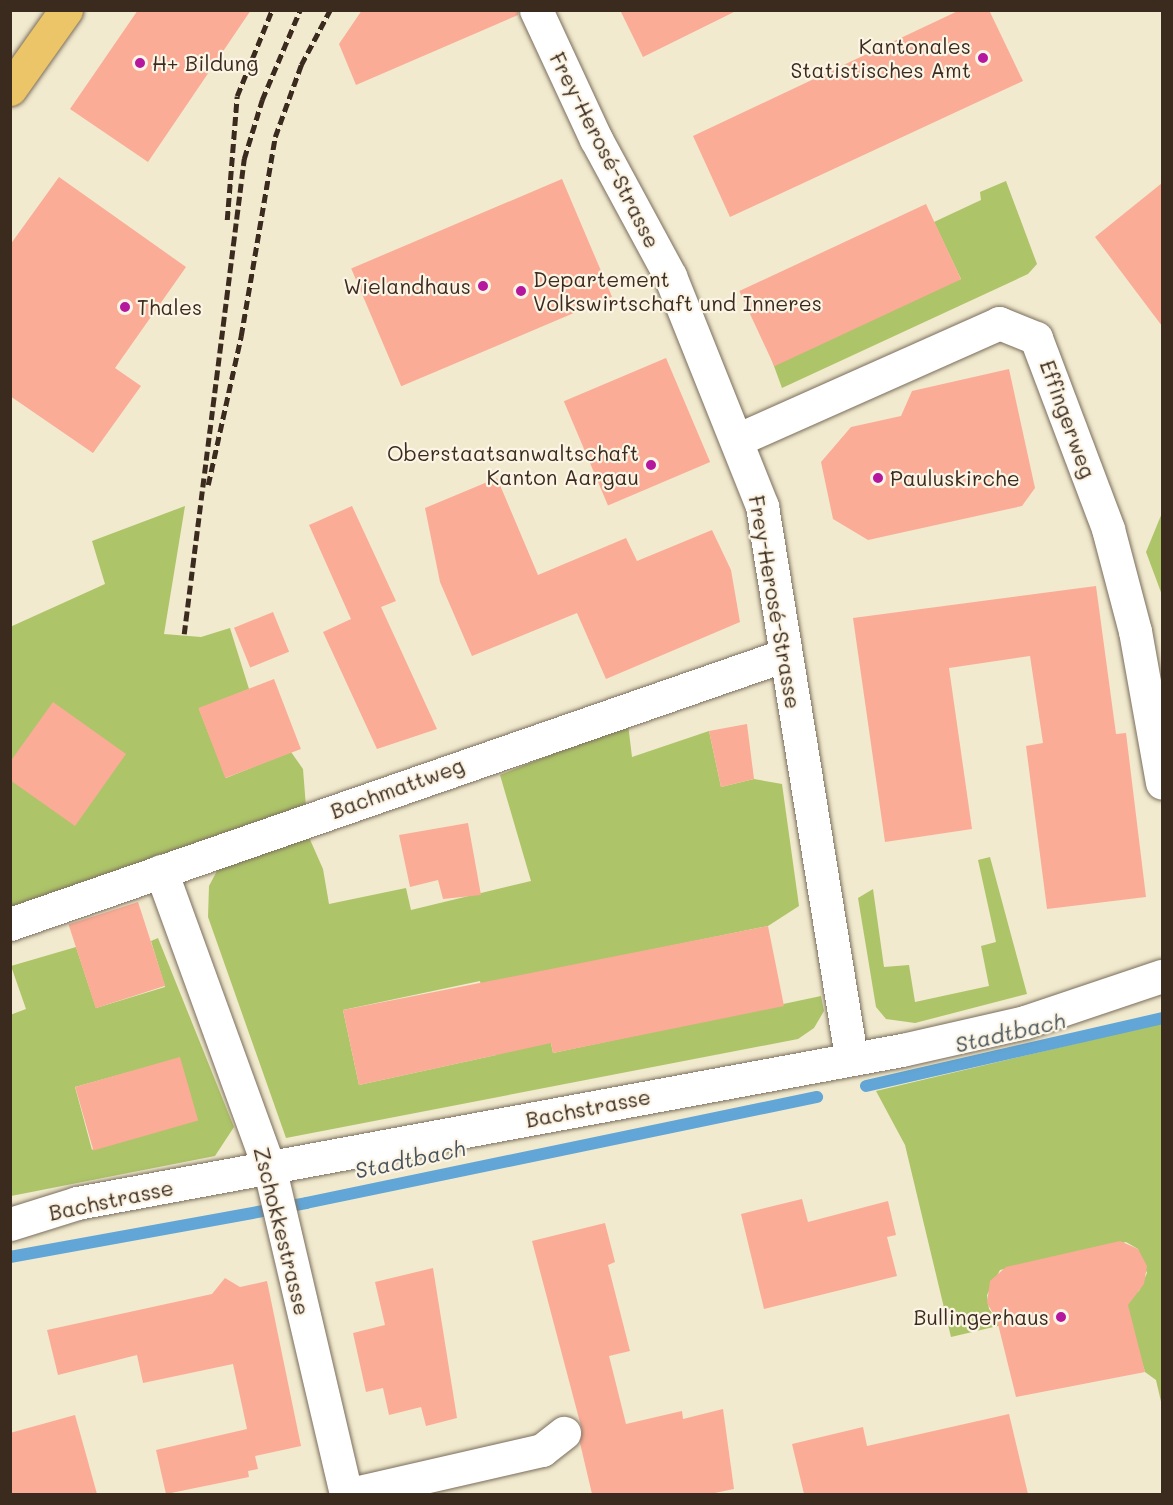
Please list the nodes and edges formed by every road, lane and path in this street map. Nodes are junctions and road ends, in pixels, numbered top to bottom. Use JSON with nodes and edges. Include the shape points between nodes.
{"nodes":[{"id":1,"x":66,"y":10,"type":"edge"},
{"id":2,"x":536,"y":10,"type":"edge"},
{"id":3,"x":10,"y":89,"type":"edge"},
{"id":4,"x":739,"y":439,"type":"junction"},
{"id":5,"x":785,"y":655,"type":"junction"},
{"id":6,"x":1162,"y":783,"type":"edge"},
{"id":7,"x":161,"y":872,"type":"junction"},
{"id":8,"x":10,"y":924,"type":"edge"},
{"id":9,"x":1162,"y":976,"type":"edge"},
{"id":10,"x":851,"y":1058,"type":"junction"},
{"id":11,"x":277,"y":1198,"type":"junction"},
{"id":12,"x":10,"y":1224,"type":"edge"},
{"id":13,"x":564,"y":1433,"type":"dead end"},
{"id":14,"x":348,"y":1494,"type":"edge"}],
"edges":[{"from":1,"to":3,"type":"main road"},
{"from":2,"to":4,"type":"street","name":"Frey-Herosé-Strasse","via":[[596,139],[670,276]]},
{"from":4,"to":5,"type":"street","name":"Frey-Herosé-Strasse","via":[[762,506]]},
{"from":4,"to":6,"type":"street","name":"Effingerweg","via":[[999,324],[1036,338],[1108,529],[1136,631]]},
{"from":5,"to":7,"type":"street","name":"Bachmattweg"},
{"from":5,"to":10,"type":"street","name":"Frey-Herosé-Strasse"},
{"from":7,"to":8,"type":"street","name":"Bachmattweg"},
{"from":7,"to":11,"type":"street","name":"Zschokkestrasse"},
{"from":9,"to":10,"type":"street","name":"Bachstrasse","via":[[1025,1022]]},
{"from":10,"to":11,"type":"street","name":"Bachstrasse"},
{"from":11,"to":12,"type":"street","name":"Bachstrasse","via":[[77,1203]]},
{"from":11,"to":14,"type":"street","name":"Zschokkestrasse"},
{"from":13,"to":14,"type":"street","via":[[542,1450]]}]}
